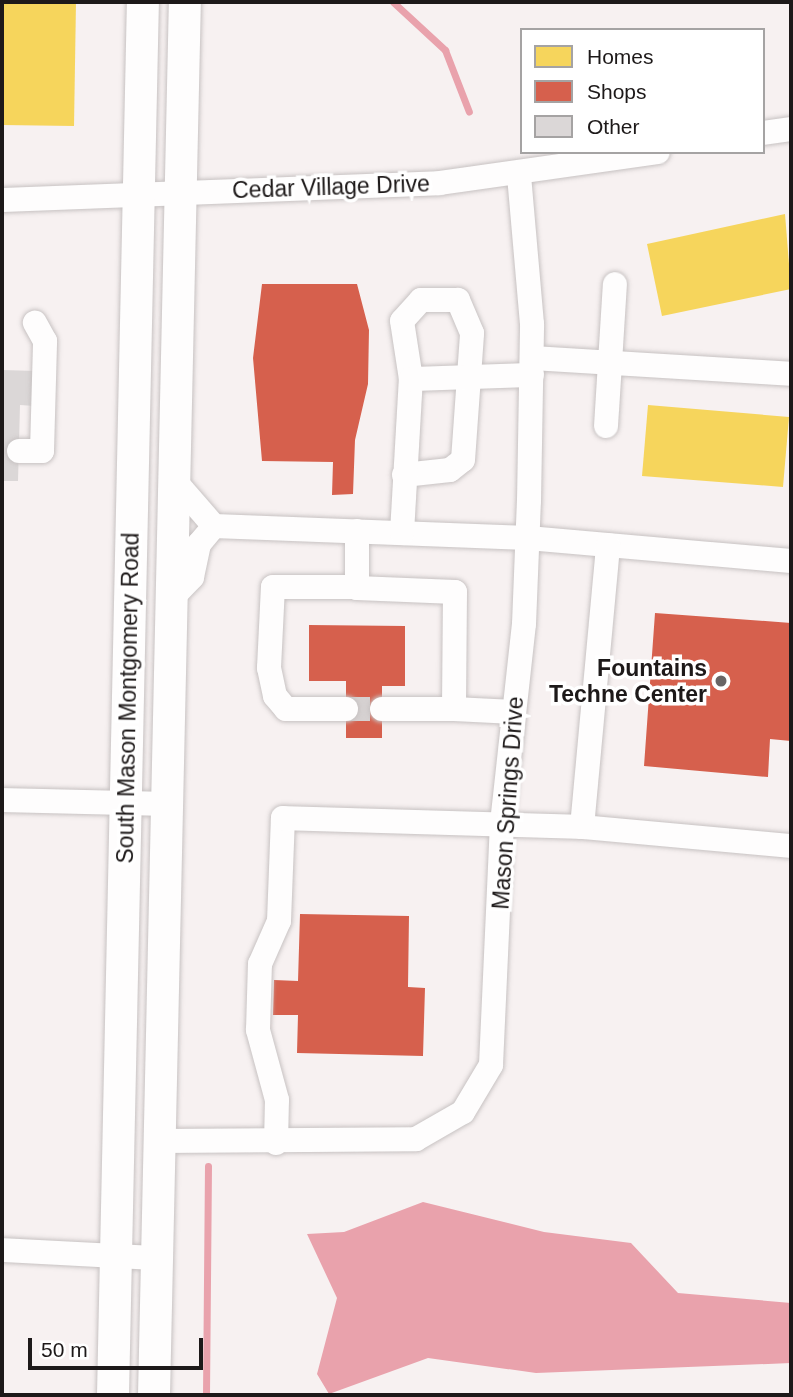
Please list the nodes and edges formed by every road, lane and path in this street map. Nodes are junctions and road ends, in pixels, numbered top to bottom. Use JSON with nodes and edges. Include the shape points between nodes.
{"nodes":[{"id":1,"x":143,"y":2,"type":"edge"},
{"id":2,"x":185,"y":2,"type":"edge"},
{"id":3,"x":791,"y":128,"type":"edge"},
{"id":4,"x":765,"y":134,"type":"edge"},
{"id":5,"x":646,"y":154,"type":"edge"},
{"id":6,"x":519,"y":175,"type":"junction"},
{"id":7,"x":139,"y":191,"type":"junction"},
{"id":8,"x":181,"y":192,"type":"junction"},
{"id":9,"x":2,"y":200,"type":"edge"},
{"id":10,"x":615,"y":284,"type":"dead end"},
{"id":11,"x":35,"y":323,"type":"dead end"},
{"id":12,"x":613,"y":358,"type":"junction"},
{"id":13,"x":532,"y":366,"type":"junction"},
{"id":14,"x":791,"y":374,"type":"edge"},
{"id":15,"x":473,"y":377,"type":"junction"},
{"id":16,"x":411,"y":379,"type":"junction"},
{"id":17,"x":606,"y":426,"type":"dead end"},
{"id":18,"x":19,"y":451,"type":"dead end"},
{"id":19,"x":404,"y":475,"type":"junction"},
{"id":20,"x":174,"y":480,"type":"junction"},
{"id":21,"x":214,"y":526,"type":"junction"},
{"id":22,"x":357,"y":531,"type":"junction"},
{"id":23,"x":402,"y":533,"type":"junction"},
{"id":24,"x":528,"y":538,"type":"junction"},
{"id":25,"x":608,"y":545,"type":"junction"},
{"id":26,"x":791,"y":561,"type":"edge"},
{"id":27,"x":357,"y":587,"type":"junction"},
{"id":28,"x":172,"y":598,"type":"junction"},
{"id":29,"x":346,"y":709,"type":"tunnel mouth"},
{"id":30,"x":382,"y":709,"type":"tunnel mouth"},
{"id":31,"x":454,"y":709,"type":"junction"},
{"id":32,"x":514,"y":712,"type":"junction"},
{"id":33,"x":2,"y":800,"type":"edge"},
{"id":34,"x":125,"y":803,"type":"junction"},
{"id":35,"x":167,"y":804,"type":"junction"},
{"id":36,"x":502,"y":823,"type":"junction"},
{"id":37,"x":582,"y":827,"type":"junction"},
{"id":38,"x":791,"y":846,"type":"edge"},
{"id":39,"x":160,"y":1141,"type":"junction"},
{"id":40,"x":276,"y":1143,"type":"junction"},
{"id":41,"x":2,"y":1250,"type":"edge"},
{"id":42,"x":116,"y":1255,"type":"junction"},
{"id":43,"x":158,"y":1258,"type":"junction"},
{"id":44,"x":113,"y":1395,"type":"edge"},
{"id":45,"x":155,"y":1395,"type":"edge"}],
"edges":[{"from":1,"to":7,"type":"main road","name":"South Mason Montgomery Road"},
{"from":2,"to":8,"type":"main road","name":"South Mason Montgomery Road"},
{"from":3,"to":4,"type":"street"},
{"from":5,"to":6,"type":"street","name":"Cedar Village Drive"},
{"from":6,"to":8,"type":"street","name":"Cedar Village Drive"},
{"from":6,"to":13,"type":"street","name":"Mason Springs Drive"},
{"from":7,"to":8,"type":"street","name":"Cedar Village Drive"},
{"from":7,"to":9,"type":"street","name":"Cedar Village Drive"},
{"from":7,"to":34,"type":"main road","name":"South Mason Montgomery Road"},
{"from":8,"to":20,"type":"main road","name":"South Mason Montgomery Road"},
{"from":10,"to":12,"type":"street"},
{"from":11,"to":18,"type":"street","via":[[45,341],[42,451]]},
{"from":12,"to":13,"type":"street"},
{"from":12,"to":14,"type":"street"},
{"from":12,"to":17,"type":"street"},
{"from":13,"to":15,"type":"street"},
{"from":13,"to":24,"type":"street","name":"Mason Springs Drive"},
{"from":15,"to":16,"type":"street"},
{"from":15,"to":16,"type":"street","via":[[472,333],[458,300],[421,300],[402,321]]},
{"from":15,"to":19,"type":"street","via":[[463,460],[450,470]]},
{"from":16,"to":19,"type":"street"},
{"from":19,"to":23,"type":"street"},
{"from":20,"to":21,"type":"street"},
{"from":20,"to":28,"type":"main road","name":"South Mason Montgomery Road"},
{"from":21,"to":22,"type":"street"},
{"from":21,"to":28,"type":"street","via":[[199,544],[192,577]]},
{"from":22,"to":23,"type":"street"},
{"from":22,"to":27,"type":"street"},
{"from":23,"to":24,"type":"street"},
{"from":24,"to":25,"type":"street"},
{"from":24,"to":32,"type":"street","name":"Mason Springs Drive"},
{"from":25,"to":26,"type":"street"},
{"from":25,"to":37,"type":"street"},
{"from":27,"to":29,"type":"street","via":[[274,587],[269,668],[275,696],[286,709]]},
{"from":27,"to":31,"type":"street","via":[[455,592]]},
{"from":28,"to":35,"type":"main road","name":"South Mason Montgomery Road"},
{"from":30,"to":31,"type":"street"},
{"from":31,"to":32,"type":"street"},
{"from":32,"to":36,"type":"street","name":"Mason Springs Drive"},
{"from":33,"to":34,"type":"street"},
{"from":34,"to":35,"type":"street"},
{"from":34,"to":42,"type":"main road","name":"South Mason Montgomery Road"},
{"from":35,"to":39,"type":"main road","name":"South Mason Montgomery Road"},
{"from":36,"to":37,"type":"street"},
{"from":36,"to":40,"type":"street","name":"Mason Springs Drive","via":[[497,1029],[491,1065],[475,1098],[449,1124],[416,1139]]},
{"from":36,"to":40,"type":"street","via":[[283,818],[279,921],[260,964],[257,1030],[277,1100]]},
{"from":37,"to":38,"type":"street"},
{"from":39,"to":40,"type":"street","name":"Mason Springs Drive"},
{"from":39,"to":43,"type":"main road","name":"South Mason Montgomery Road"},
{"from":41,"to":42,"type":"street"},
{"from":42,"to":43,"type":"street"},
{"from":42,"to":44,"type":"main road","name":"South Mason Montgomery Road"},
{"from":43,"to":45,"type":"main road","name":"South Mason Montgomery Road"}]}
